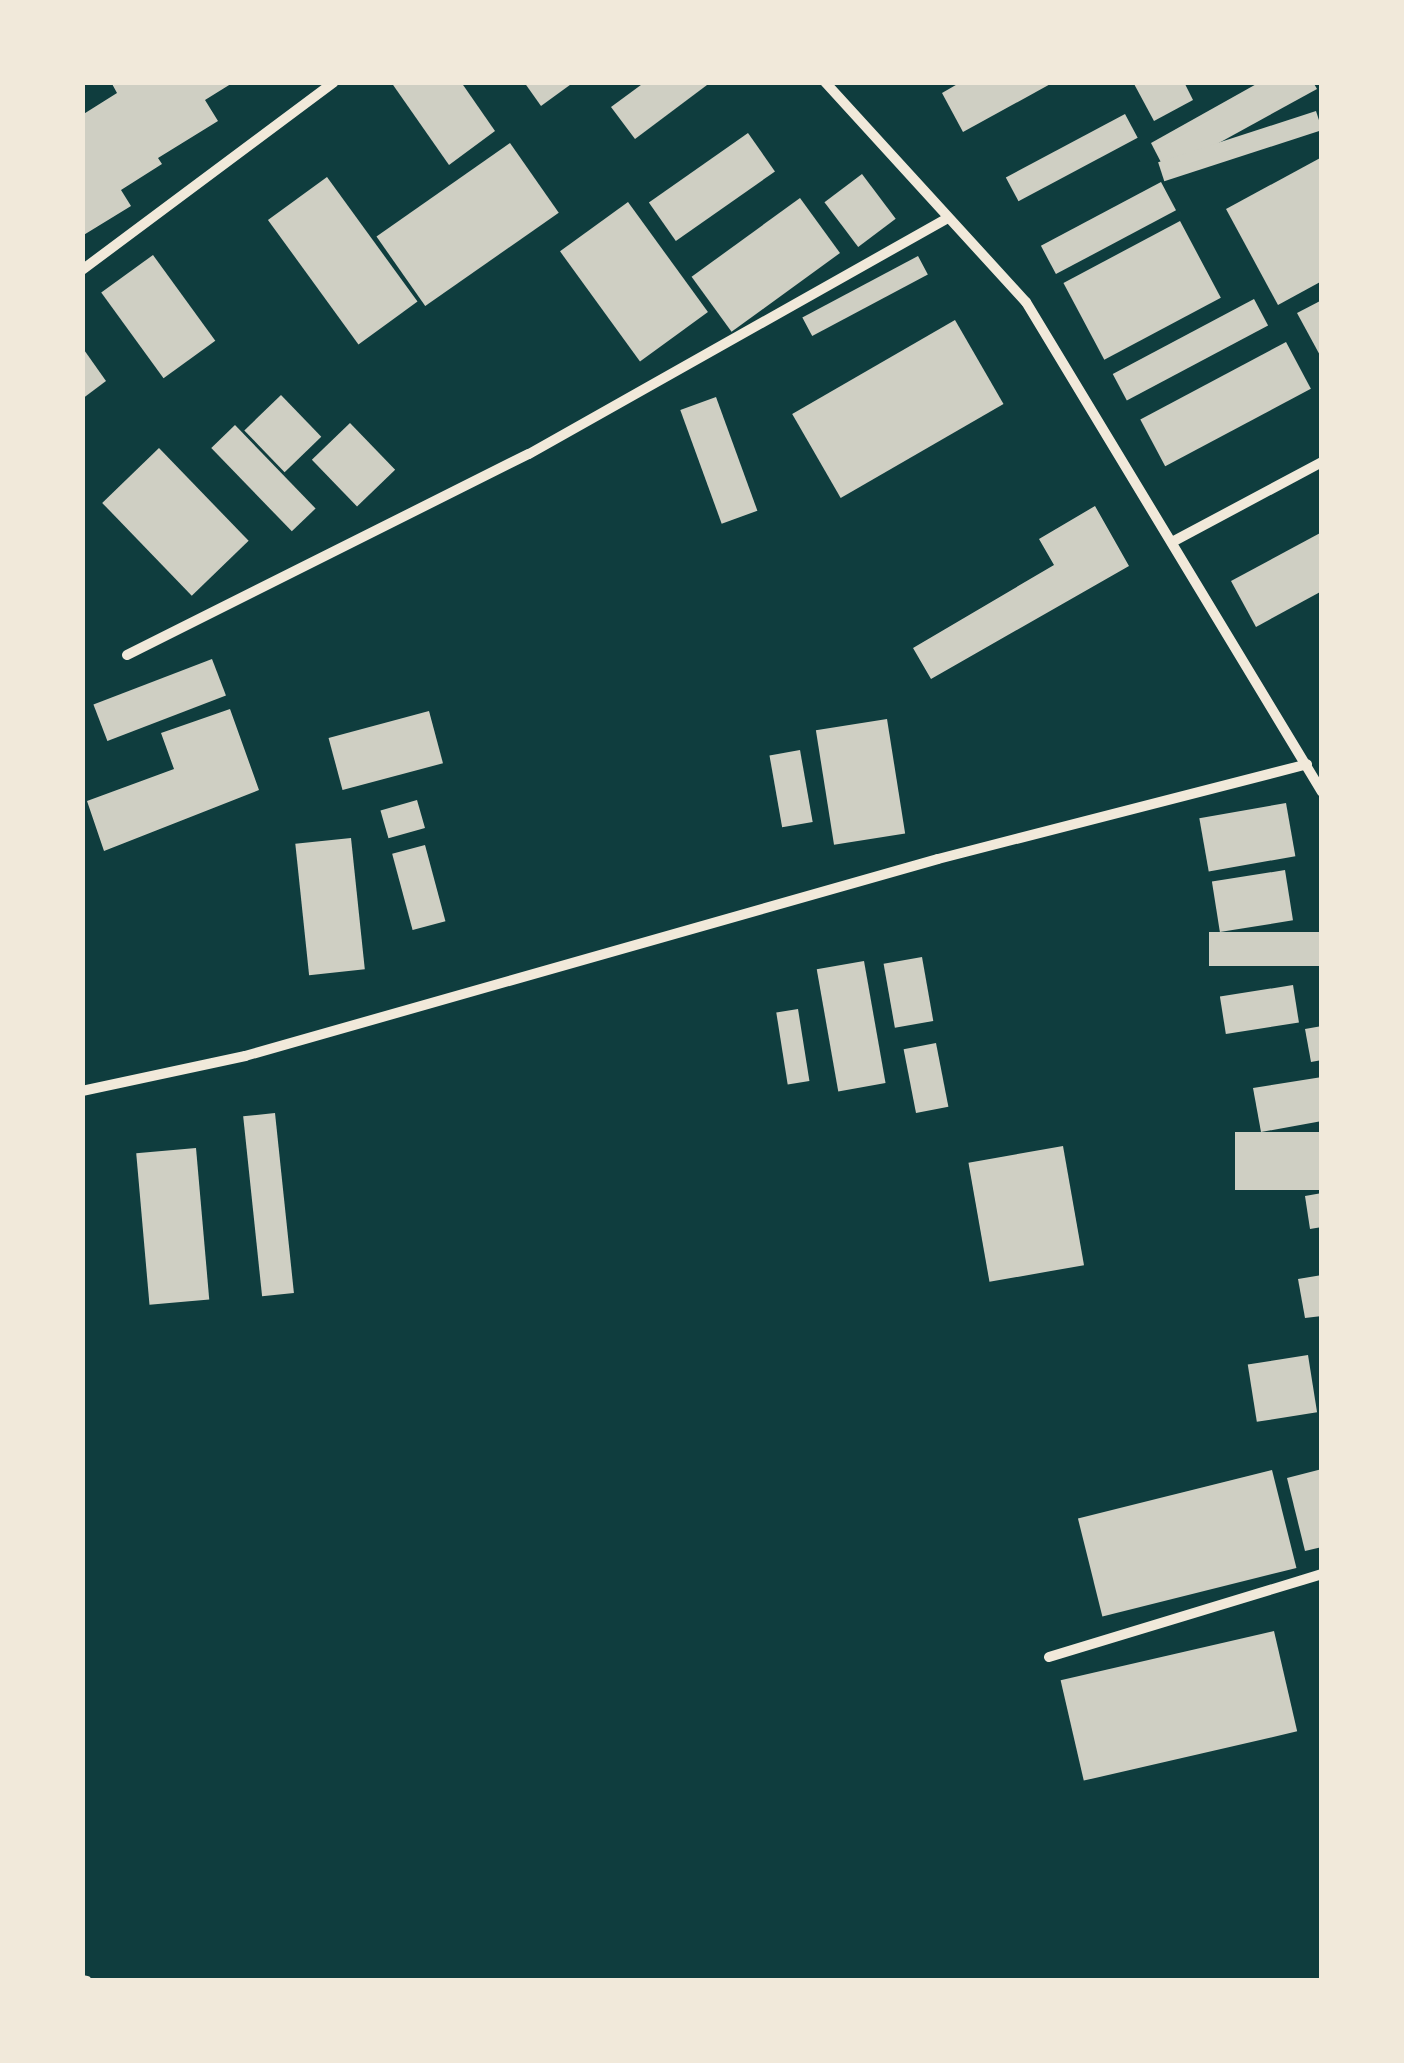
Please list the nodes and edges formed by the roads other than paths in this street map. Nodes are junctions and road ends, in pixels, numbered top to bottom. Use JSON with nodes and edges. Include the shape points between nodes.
{"nodes":[{"id":1,"x":334,"y":82,"type":"edge"},
{"id":2,"x":825,"y":82,"type":"edge"},
{"id":3,"x":946,"y":219,"type":"junction"},
{"id":4,"x":82,"y":270,"type":"edge"},
{"id":5,"x":1322,"y":462,"type":"edge"},
{"id":6,"x":1174,"y":541,"type":"junction"},
{"id":7,"x":127,"y":655,"type":"dead end"},
{"id":8,"x":1307,"y":764,"type":"junction"},
{"id":9,"x":1322,"y":792,"type":"edge"},
{"id":10,"x":82,"y":1091,"type":"edge"},
{"id":11,"x":1322,"y":1574,"type":"edge"},
{"id":12,"x":1050,"y":1657,"type":"dead end"}],
"edges":[{"from":1,"to":4,"type":"street"},
{"from":2,"to":3,"type":"street"},
{"from":3,"to":6,"type":"street","via":[[1026,302]]},
{"from":3,"to":7,"type":"street","via":[[529,454]]},
{"from":5,"to":6,"type":"street"},
{"from":6,"to":8,"type":"street"},
{"from":8,"to":9,"type":"street"},
{"from":8,"to":10,"type":"street","via":[[918,864],[246,1056]]},
{"from":11,"to":12,"type":"street"}]}
